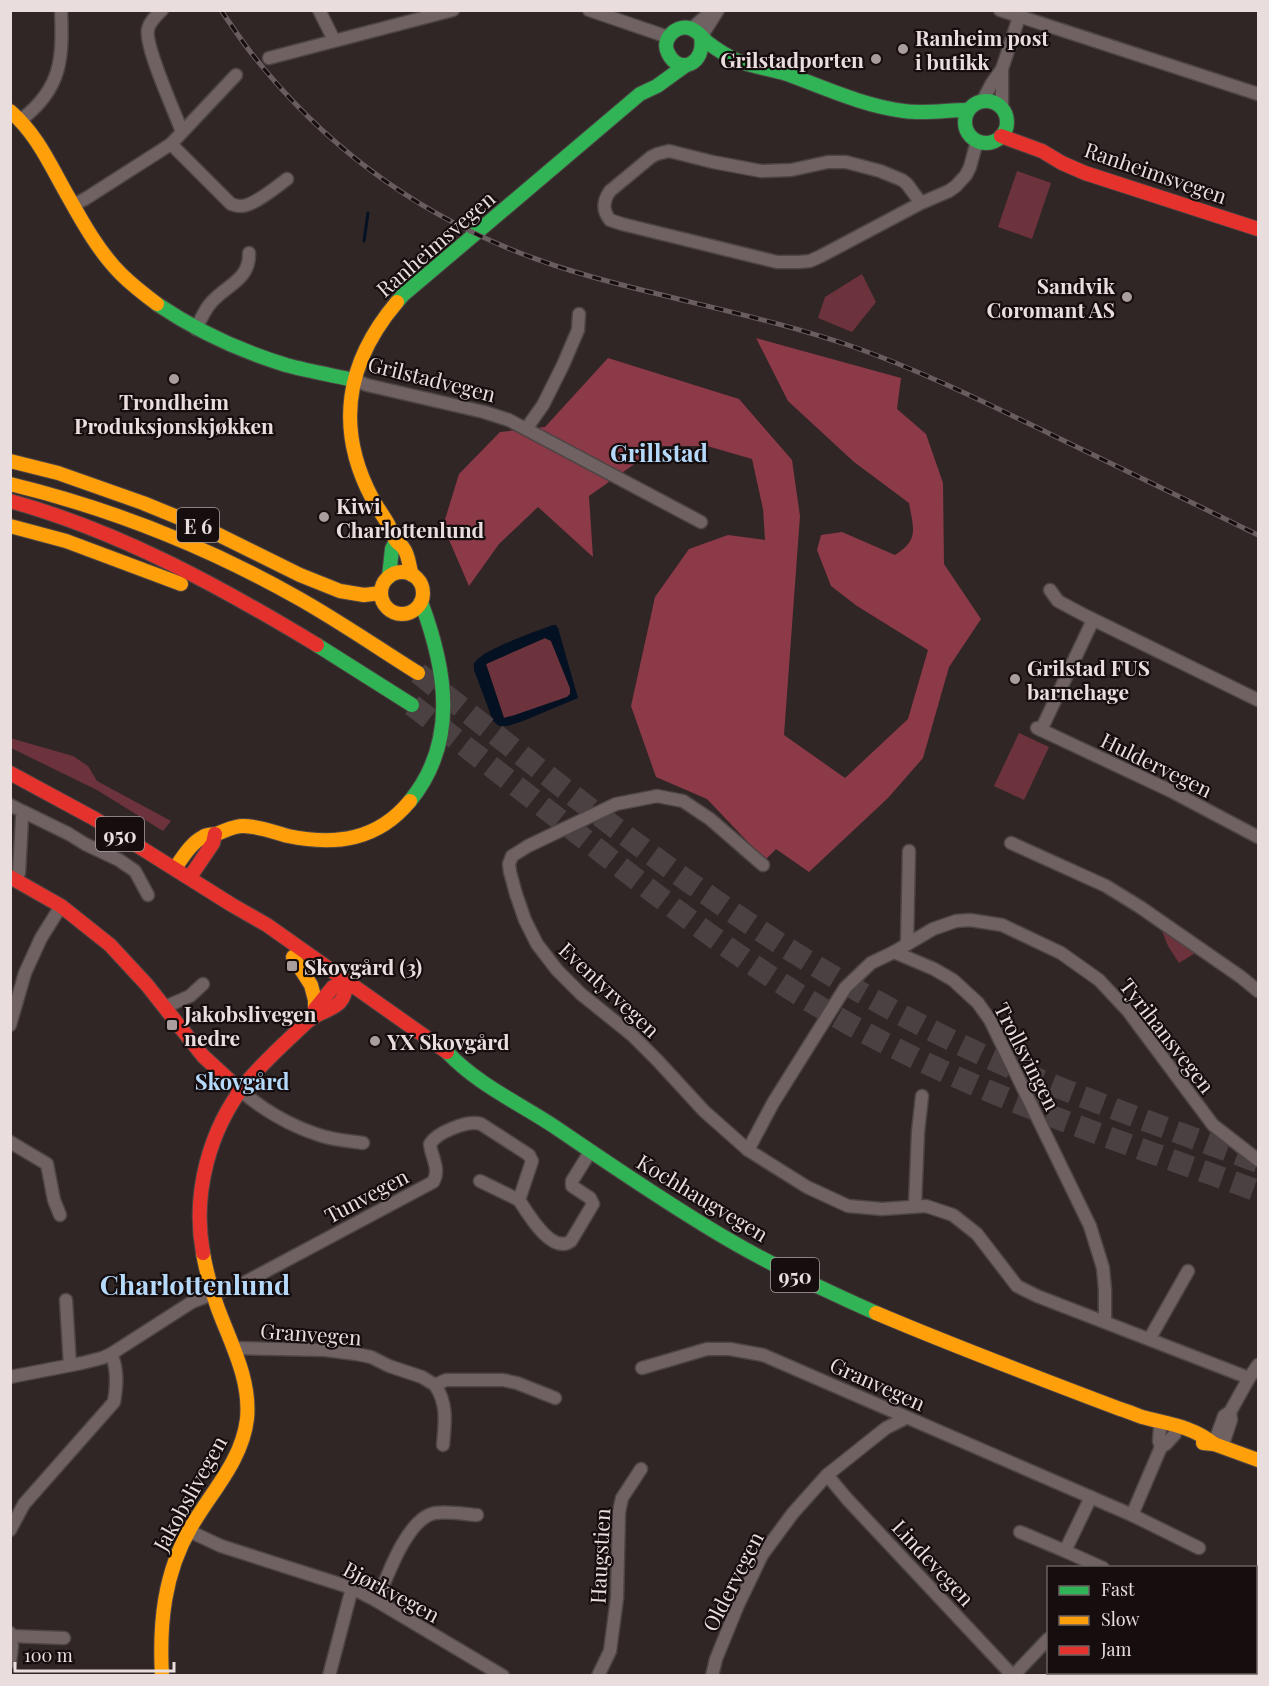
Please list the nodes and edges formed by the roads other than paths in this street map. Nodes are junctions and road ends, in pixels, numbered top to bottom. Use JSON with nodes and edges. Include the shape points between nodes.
{"nodes":[{"id":1,"x":61,"y":10,"type":"edge"},
{"id":2,"x":162,"y":10,"type":"edge"},
{"id":3,"x":319,"y":10,"type":"edge"},
{"id":4,"x":453,"y":10,"type":"edge"},
{"id":5,"x":589,"y":10,"type":"edge"},
{"id":6,"x":712,"y":10,"type":"edge"},
{"id":7,"x":718,"y":10,"type":"edge"},
{"id":8,"x":1000,"y":10,"type":"edge"},
{"id":9,"x":1020,"y":14,"type":"edge"},
{"id":10,"x":696,"y":33,"type":"junction"},
{"id":11,"x":334,"y":40,"type":"junction"},
{"id":12,"x":664,"y":55,"type":"junction"},
{"id":13,"x":268,"y":58,"type":"dead end"},
{"id":14,"x":742,"y":62,"type":"junction"},
{"id":15,"x":691,"y":63,"type":"junction"},
{"id":16,"x":1002,"y":69,"type":"junction"},
{"id":17,"x":236,"y":75,"type":"dead end"},
{"id":18,"x":640,"y":94,"type":"junction"},
{"id":19,"x":1258,"y":94,"type":"edge"},
{"id":20,"x":983,"y":100,"type":"junction"},
{"id":21,"x":968,"y":110,"type":"junction"},
{"id":22,"x":930,"y":113,"type":"junction"},
{"id":23,"x":1004,"y":114,"type":"junction"},
{"id":24,"x":16,"y":115,"type":"edge"},
{"id":25,"x":965,"y":125,"type":"junction"},
{"id":26,"x":182,"y":132,"type":"junction"},
{"id":27,"x":1001,"y":136,"type":"junction"},
{"id":28,"x":977,"y":141,"type":"junction"},
{"id":29,"x":171,"y":144,"type":"junction"},
{"id":30,"x":1042,"y":151,"type":"junction"},
{"id":31,"x":288,"y":179,"type":"dead end"},
{"id":32,"x":921,"y":204,"type":"junction"},
{"id":33,"x":73,"y":205,"type":"junction"},
{"id":34,"x":1258,"y":229,"type":"edge"},
{"id":35,"x":249,"y":253,"type":"dead end"},
{"id":36,"x":579,"y":314,"type":"dead end"},
{"id":37,"x":196,"y":329,"type":"junction"},
{"id":38,"x":354,"y":380,"type":"junction"},
{"id":39,"x":526,"y":429,"type":"junction"},
{"id":40,"x":10,"y":461,"type":"edge"},
{"id":41,"x":10,"y":482,"type":"edge"},
{"id":42,"x":10,"y":501,"type":"edge"},
{"id":43,"x":701,"y":522,"type":"dead end"},
{"id":44,"x":10,"y":526,"type":"edge"},
{"id":45,"x":396,"y":541,"type":"junction"},
{"id":46,"x":412,"y":575,"type":"junction"},
{"id":47,"x":389,"y":577,"type":"junction"},
{"id":48,"x":218,"y":589,"type":"junction"},
{"id":49,"x":1050,"y":591,"type":"dead end"},
{"id":50,"x":381,"y":593,"type":"junction"},
{"id":51,"x":421,"y":602,"type":"junction"},
{"id":52,"x":404,"y":614,"type":"junction"},
{"id":53,"x":1093,"y":620,"type":"junction"},
{"id":54,"x":432,"y":638,"type":"junction"},
{"id":55,"x":418,"y":673,"type":"tunnel mouth"},
{"id":56,"x":1258,"y":700,"type":"edge"},
{"id":57,"x":412,"y":705,"type":"tunnel mouth"},
{"id":58,"x":10,"y":773,"type":"edge"},
{"id":59,"x":10,"y":805,"type":"edge"},
{"id":60,"x":24,"y":812,"type":"junction"},
{"id":61,"x":215,"y":834,"type":"junction"},
{"id":62,"x":1258,"y":837,"type":"edge"},
{"id":63,"x":1011,"y":843,"type":"dead end"},
{"id":64,"x":909,"y":851,"type":"dead end"},
{"id":65,"x":763,"y":864,"type":"dead end"},
{"id":66,"x":175,"y":868,"type":"junction"},
{"id":67,"x":190,"y":877,"type":"junction"},
{"id":68,"x":13,"y":878,"type":"edge"},
{"id":69,"x":148,"y":895,"type":"dead end"},
{"id":70,"x":61,"y":906,"type":"junction"},
{"id":71,"x":242,"y":912,"type":"junction"},
{"id":72,"x":907,"y":944,"type":"junction"},
{"id":73,"x":894,"y":952,"type":"junction"},
{"id":74,"x":293,"y":957,"type":"junction"},
{"id":75,"x":203,"y":984,"type":"dead end"},
{"id":76,"x":333,"y":987,"type":"junction"},
{"id":77,"x":346,"y":988,"type":"junction"},
{"id":78,"x":1258,"y":992,"type":"edge"},
{"id":79,"x":165,"y":1007,"type":"junction"},
{"id":80,"x":315,"y":1013,"type":"junction"},
{"id":81,"x":10,"y":1025,"type":"edge"},
{"id":82,"x":240,"y":1090,"type":"junction"},
{"id":83,"x":922,"y":1096,"type":"dead end"},
{"id":84,"x":10,"y":1142,"type":"edge"},
{"id":85,"x":363,"y":1143,"type":"dead end"},
{"id":86,"x":748,"y":1150,"type":"junction"},
{"id":87,"x":590,"y":1152,"type":"junction"},
{"id":88,"x":1258,"y":1160,"type":"edge"},
{"id":89,"x":480,"y":1181,"type":"dead end"},
{"id":90,"x":519,"y":1200,"type":"junction"},
{"id":91,"x":915,"y":1205,"type":"junction"},
{"id":92,"x":60,"y":1215,"type":"dead end"},
{"id":93,"x":1188,"y":1270,"type":"dead end"},
{"id":94,"x":213,"y":1294,"type":"junction"},
{"id":95,"x":66,"y":1300,"type":"dead end"},
{"id":96,"x":1105,"y":1322,"type":"junction"},
{"id":97,"x":1150,"y":1338,"type":"junction"},
{"id":98,"x":233,"y":1348,"type":"junction"},
{"id":99,"x":111,"y":1354,"type":"junction"},
{"id":100,"x":70,"y":1365,"type":"junction"},
{"id":101,"x":1258,"y":1365,"type":"edge"},
{"id":102,"x":642,"y":1368,"type":"dead end"},
{"id":103,"x":10,"y":1377,"type":"edge"},
{"id":104,"x":1249,"y":1378,"type":"junction"},
{"id":105,"x":435,"y":1385,"type":"junction"},
{"id":106,"x":555,"y":1398,"type":"dead end"},
{"id":107,"x":1143,"y":1417,"type":"junction"},
{"id":108,"x":906,"y":1418,"type":"junction"},
{"id":109,"x":1160,"y":1428,"type":"junction"},
{"id":110,"x":1175,"y":1434,"type":"junction"},
{"id":111,"x":443,"y":1445,"type":"dead end"},
{"id":112,"x":1218,"y":1445,"type":"junction"},
{"id":113,"x":1161,"y":1447,"type":"junction"},
{"id":114,"x":1258,"y":1460,"type":"edge"},
{"id":115,"x":641,"y":1469,"type":"dead end"},
{"id":116,"x":827,"y":1475,"type":"junction"},
{"id":117,"x":1091,"y":1497,"type":"junction"},
{"id":118,"x":477,"y":1515,"type":"dead end"},
{"id":119,"x":1132,"y":1515,"type":"junction"},
{"id":120,"x":10,"y":1530,"type":"edge"},
{"id":121,"x":189,"y":1531,"type":"junction"},
{"id":122,"x":1020,"y":1532,"type":"dead end"},
{"id":123,"x":1199,"y":1548,"type":"dead end"},
{"id":124,"x":1065,"y":1551,"type":"junction"},
{"id":125,"x":1099,"y":1566,"type":"edge"},
{"id":126,"x":352,"y":1588,"type":"junction"},
{"id":127,"x":377,"y":1601,"type":"junction"},
{"id":128,"x":11,"y":1634,"type":"edge"},
{"id":129,"x":64,"y":1638,"type":"dead end"},
{"id":130,"x":1047,"y":1640,"type":"edge"},
{"id":131,"x":10,"y":1662,"type":"edge"},
{"id":132,"x":162,"y":1676,"type":"edge"},
{"id":133,"x":330,"y":1676,"type":"edge"},
{"id":134,"x":503,"y":1676,"type":"edge"},
{"id":135,"x":598,"y":1676,"type":"edge"},
{"id":136,"x":712,"y":1676,"type":"edge"}],
"edges":[{"from":1,"to":24,"type":"street","via":[[62,45],[50,88],[43,99]]},
{"from":2,"to":26,"type":"street","via":[[147,31],[152,55]]},
{"from":3,"to":11,"type":"street"},
{"from":4,"to":11,"type":"street"},
{"from":5,"to":12,"type":"street"},
{"from":6,"to":10,"type":"street"},
{"from":7,"to":10,"type":"street"},
{"from":8,"to":9,"type":"street"},
{"from":9,"to":16,"type":"street"},
{"from":9,"to":19,"type":"street"},
{"from":10,"to":12,"type":"main road","via":[[681,28],[672,33]]},
{"from":10,"to":14,"type":"main road"},
{"from":10,"to":15,"type":"main road","via":[[704,47],[700,57]]},
{"from":11,"to":13,"type":"street"},
{"from":12,"to":15,"type":"main road","via":[[676,63]]},
{"from":12,"to":18,"type":"main road","name":"Ranheimsvegen"},
{"from":14,"to":15,"type":"main road"},
{"from":14,"to":22,"type":"main road","via":[[880,105]]},
{"from":15,"to":18,"type":"main road","name":"Ranheimsvegen"},
{"from":16,"to":20,"type":"street"},
{"from":16,"to":23,"type":"street"},
{"from":17,"to":26,"type":"street"},
{"from":18,"to":38,"type":"main road","name":"Ranheimsvegen","via":[[403,296],[372,333]]},
{"from":20,"to":21,"type":"main road"},
{"from":20,"to":23,"type":"main road","via":[[994,102]]},
{"from":21,"to":22,"type":"main road"},
{"from":21,"to":25,"type":"main road"},
{"from":22,"to":25,"type":"main road"},
{"from":23,"to":27,"type":"main road","via":[[1005,129]]},
{"from":23,"to":30,"type":"main road","name":"Ranheimsvegen"},
{"from":24,"to":33,"type":"main road","via":[[37,139]]},
{"from":25,"to":28,"type":"main road"},
{"from":26,"to":29,"type":"street"},
{"from":27,"to":28,"type":"main road","via":[[990,142]]},
{"from":27,"to":30,"type":"main road","name":"Ranheimsvegen"},
{"from":28,"to":32,"type":"street","via":[[962,182]]},
{"from":29,"to":31,"type":"street","via":[[231,204],[240,207]]},
{"from":29,"to":33,"type":"street"},
{"from":30,"to":34,"type":"main road","name":"Ranheimsvegen","via":[[1085,173]]},
{"from":32,"to":32,"type":"street","via":[[832,252],[791,263],[622,224],[610,220],[604,206],[610,191],[651,157],[669,152],[761,171],[791,170],[828,162],[856,164],[902,180]]},
{"from":33,"to":37,"type":"main road","via":[[123,276],[154,303]]},
{"from":35,"to":37,"type":"street","via":[[245,273],[210,303]]},
{"from":36,"to":39,"type":"street","via":[[578,330],[562,365],[543,405]]},
{"from":37,"to":38,"type":"main road","via":[[279,362]]},
{"from":38,"to":39,"type":"street","name":"Grilstadvegen","via":[[484,412]]},
{"from":38,"to":45,"type":"main road","name":"Grilstadvegen","via":[[349,411],[351,442],[370,494]]},
{"from":39,"to":43,"type":"street","name":"Grilstadvegen"},
{"from":40,"to":50,"type":"main road","number":"E 6","via":[[143,502],[340,591]]},
{"from":41,"to":55,"type":"main road","number":"E 6","via":[[128,519],[225,560],[337,621]]},
{"from":42,"to":48,"type":"main road","number":"E 6","via":[[81,523]]},
{"from":44,"to":48,"type":"main road","number":"E 6","via":[[77,544],[191,588]]},
{"from":45,"to":46,"type":"main road","name":"Grilstadvegen","via":[[404,549]]},
{"from":45,"to":47,"type":"main road"},
{"from":46,"to":47,"type":"main road","via":[[400,572]]},
{"from":46,"to":51,"type":"main road","via":[[423,589]]},
{"from":47,"to":50,"type":"main road"},
{"from":48,"to":57,"type":"main road","number":"E 6","via":[[348,663]]},
{"from":49,"to":53,"type":"street","via":[[1058,601]]},
{"from":50,"to":52,"type":"main road","via":[[387,607]]},
{"from":51,"to":52,"type":"main road"},
{"from":51,"to":54,"type":"main road"},
{"from":52,"to":54,"type":"main road"},
{"from":53,"to":56,"type":"street"},
{"from":53,"to":62,"type":"street","name":"Huldervegen","via":[[1039,729]]},
{"from":54,"to":61,"type":"main road","via":[[442,681],[440,746],[427,781],[400,813],[360,837],[333,841],[304,839],[248,826],[231,827]]},
{"from":58,"to":66,"type":"main road","name":"Kochhaugvegen","number":"950","via":[[65,800]]},
{"from":59,"to":60,"type":"street"},
{"from":60,"to":68,"type":"street","via":[[19,873]]},
{"from":60,"to":69,"type":"street","via":[[135,871]]},
{"from":61,"to":66,"type":"main road","via":[[204,835]]},
{"from":61,"to":67,"type":"main road"},
{"from":63,"to":78,"type":"street","via":[[1106,886]]},
{"from":64,"to":72,"type":"street"},
{"from":65,"to":86,"type":"street","name":"Eventyrvegen","via":[[683,801],[657,796],[616,804],[528,846],[512,856],[509,864],[525,920],[557,970],[632,1035],[704,1111]]},
{"from":66,"to":67,"type":"main road","name":"Kochhaugvegen","number":"950"},
{"from":67,"to":71,"type":"main road","name":"Kochhaugvegen","number":"950"},
{"from":68,"to":70,"type":"main road"},
{"from":70,"to":79,"type":"main road","via":[[110,945]]},
{"from":70,"to":81,"type":"street","via":[[25,972]]},
{"from":71,"to":74,"type":"main road","name":"Kochhaugvegen","number":"950","via":[[264,937]]},
{"from":71,"to":77,"type":"main road","name":"Kochhaugvegen","number":"950","via":[[272,928]]},
{"from":72,"to":73,"type":"street","name":"Tyrihansvegen"},
{"from":72,"to":88,"type":"street","name":"Tyrihansvegen","via":[[945,924],[977,920],[1017,931],[1062,953],[1099,980],[1128,1011],[1213,1125]]},
{"from":73,"to":86,"type":"street","via":[[871,963],[845,988],[773,1102]]},
{"from":73,"to":96,"type":"street","name":"Trollsvingen","via":[[953,981],[990,1020],[1090,1226],[1104,1275]]},
{"from":74,"to":76,"type":"main road","name":"Kochhaugvegen","number":"950"},
{"from":74,"to":80,"type":"main road","via":[[309,979]]},
{"from":75,"to":79,"type":"street","via":[[190,996]]},
{"from":76,"to":77,"type":"main road","name":"Jakobslivegen"},
{"from":76,"to":80,"type":"main road","name":"Jakobslivegen"},
{"from":77,"to":80,"type":"main road","name":"Jakobslivegen","via":[[321,1015]]},
{"from":77,"to":87,"type":"main road","name":"Kochhaugvegen","number":"950","via":[[444,1049],[457,1065]]},
{"from":79,"to":82,"type":"main road","via":[[204,1056]]},
{"from":80,"to":82,"type":"main road","name":"Jakobslivegen"},
{"from":82,"to":85,"type":"street","via":[[261,1107],[309,1132]]},
{"from":82,"to":94,"type":"main road","name":"Jakobslivegen","via":[[218,1131],[202,1182],[201,1235]]},
{"from":83,"to":91,"type":"street"},
{"from":84,"to":92,"type":"street","via":[[46,1164]]},
{"from":86,"to":91,"type":"street","name":"Eventyrvegen","via":[[807,1187],[848,1206],[882,1209]]},
{"from":87,"to":90,"type":"street","via":[[572,1186],[593,1204],[568,1244],[548,1237]]},
{"from":87,"to":107,"type":"main road","name":"Kochhaugvegen","number":"950","via":[[655,1195],[785,1270],[963,1349]]},
{"from":89,"to":90,"type":"street"},
{"from":90,"to":94,"type":"street","name":"Tunvegen","via":[[532,1161],[529,1155],[478,1122],[467,1124],[436,1136],[430,1144],[437,1169],[433,1182],[238,1286]]},
{"from":91,"to":96,"type":"street","name":"Eventyrvegen","via":[[953,1215],[976,1234],[1017,1286]]},
{"from":93,"to":97,"type":"street"},
{"from":94,"to":98,"type":"main road","name":"Jakobslivegen"},
{"from":94,"to":99,"type":"street","name":"Tunvegen","via":[[192,1302]]},
{"from":95,"to":100,"type":"street"},
{"from":96,"to":97,"type":"street","name":"Eventyrvegen"},
{"from":97,"to":104,"type":"street","name":"Eventyrvegen"},
{"from":98,"to":105,"type":"street","name":"Granvegen","via":[[356,1354]]},
{"from":98,"to":121,"type":"main road","name":"Jakobslivegen","via":[[246,1395],[245,1429],[230,1467]]},
{"from":99,"to":100,"type":"street","name":"Tunvegen"},
{"from":99,"to":120,"type":"street","via":[[116,1367],[114,1402],[24,1504]]},
{"from":100,"to":103,"type":"street","name":"Tunvegen"},
{"from":101,"to":104,"type":"street"},
{"from":102,"to":108,"type":"street","name":"Granvegen","via":[[707,1349],[763,1354]]},
{"from":104,"to":112,"type":"street","via":[[1224,1416]]},
{"from":105,"to":106,"type":"street","via":[[446,1380],[503,1380]]},
{"from":105,"to":111,"type":"street","via":[[445,1408]]},
{"from":107,"to":109,"type":"main road","name":"Kochhaugvegen","number":"950"},
{"from":107,"to":112,"type":"main road","name":"Kochhaugvegen","number":"950","via":[[1194,1432]]},
{"from":108,"to":116,"type":"street","name":"Oldervegen","via":[[886,1428]]},
{"from":108,"to":117,"type":"street","name":"Granvegen"},
{"from":109,"to":110,"type":"main road","name":"Kochhaugvegen","number":"950"},
{"from":109,"to":113,"type":"street"},
{"from":110,"to":112,"type":"main road","name":"Kochhaugvegen","number":"950"},
{"from":110,"to":113,"type":"street"},
{"from":112,"to":114,"type":"main road","name":"Kochhaugvegen","number":"950"},
{"from":113,"to":119,"type":"street"},
{"from":115,"to":135,"type":"street","name":"Haugstien","via":[[622,1498],[619,1512],[613,1646]]},
{"from":116,"to":130,"type":"street","name":"Lindevegen","via":[[1014,1676]]},
{"from":116,"to":136,"type":"street","name":"Oldervegen","via":[[762,1555],[738,1605]]},
{"from":117,"to":119,"type":"street","name":"Granvegen"},
{"from":117,"to":124,"type":"street"},
{"from":118,"to":127,"type":"street","via":[[425,1516],[397,1551]]},
{"from":119,"to":123,"type":"street","name":"Granvegen"},
{"from":121,"to":126,"type":"street","name":"Bjørkvegen","via":[[220,1546]]},
{"from":121,"to":132,"type":"main road","name":"Jakobslivegen","via":[[166,1587],[160,1631]]},
{"from":122,"to":124,"type":"street"},
{"from":124,"to":125,"type":"street"},
{"from":126,"to":127,"type":"street","name":"Bjørkvegen"},
{"from":126,"to":133,"type":"street"},
{"from":127,"to":134,"type":"street","name":"Bjørkvegen"},
{"from":128,"to":129,"type":"street"},
{"from":128,"to":131,"type":"street"}]}
